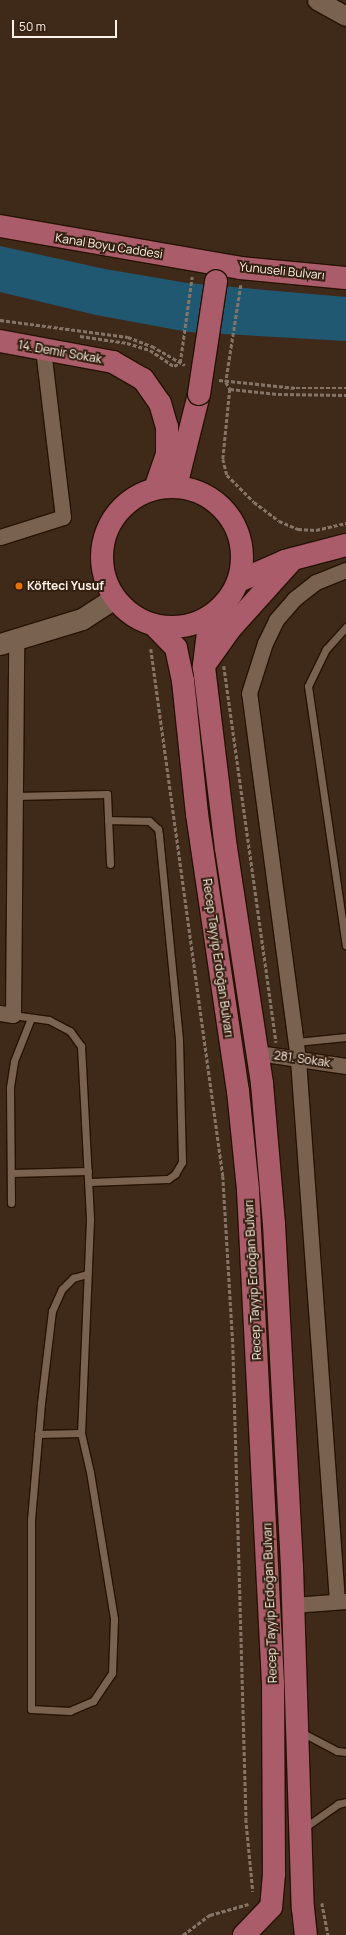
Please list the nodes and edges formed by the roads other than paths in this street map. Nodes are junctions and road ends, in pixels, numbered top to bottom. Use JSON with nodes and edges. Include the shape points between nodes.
{"nodes":[{"id":1,"x":317,"y":0,"type":"edge"},
{"id":2,"x":346,"y":16,"type":"edge"},
{"id":3,"x":0,"y":226,"type":"edge"},
{"id":4,"x":217,"y":272,"type":"junction"},
{"id":5,"x":346,"y":278,"type":"edge"},
{"id":6,"x":0,"y":341,"type":"edge"},
{"id":7,"x":43,"y":349,"type":"junction"},
{"id":8,"x":166,"y":487,"type":"junction"},
{"id":9,"x":0,"y":537,"type":"edge"},
{"id":10,"x":346,"y":544,"type":"edge"},
{"id":11,"x":293,"y":559,"type":"junction"},
{"id":12,"x":346,"y":570,"type":"edge"},
{"id":13,"x":239,"y":581,"type":"junction"},
{"id":14,"x":114,"y":598,"type":"junction"},
{"id":15,"x":217,"y":612,"type":"junction"},
{"id":16,"x":346,"y":627,"type":"edge"},
{"id":17,"x":153,"y":636,"type":"junction"},
{"id":18,"x":8,"y":642,"type":"edge"},
{"id":19,"x":204,"y":665,"type":"junction"},
{"id":20,"x":15,"y":796,"type":"junction"},
{"id":21,"x":108,"y":820,"type":"junction"},
{"id":22,"x":110,"y":864,"type":"dead end"},
{"id":23,"x":346,"y":945,"type":"edge"},
{"id":24,"x":7,"y":1014,"type":"edge"},
{"id":25,"x":31,"y":1018,"type":"junction"},
{"id":26,"x":346,"y":1038,"type":"edge"},
{"id":27,"x":296,"y":1042,"type":"junction"},
{"id":28,"x":258,"y":1053,"type":"junction"},
{"id":29,"x":298,"y":1058,"type":"junction"},
{"id":30,"x":346,"y":1066,"type":"edge"},
{"id":31,"x":88,"y":1171,"type":"junction"},
{"id":32,"x":11,"y":1173,"type":"junction"},
{"id":33,"x":89,"y":1182,"type":"junction"},
{"id":34,"x":11,"y":1204,"type":"dead end"},
{"id":35,"x":88,"y":1274,"type":"junction"},
{"id":36,"x":80,"y":1433,"type":"junction"},
{"id":37,"x":38,"y":1434,"type":"junction"},
{"id":38,"x":342,"y":1601,"type":"edge"},
{"id":39,"x":293,"y":1605,"type":"junction"},
{"id":40,"x":297,"y":1730,"type":"junction"},
{"id":41,"x":346,"y":1752,"type":"edge"},
{"id":42,"x":346,"y":1802,"type":"edge"},
{"id":43,"x":301,"y":1830,"type":"junction"},
{"id":44,"x":244,"y":1935,"type":"edge"},
{"id":45,"x":306,"y":1935,"type":"edge"}],
"edges":[{"from":1,"to":2,"type":"street"},
{"from":3,"to":4,"type":"main road","name":"Kanal Boyu Caddesi"},
{"from":4,"to":5,"type":"main road","name":"Yunuseli Bulvarı"},
{"from":4,"to":8,"type":"main road","bridge":true,"via":[[192,428]]},
{"from":6,"to":7,"type":"main road","name":"14. Demir Sokak"},
{"from":7,"to":8,"type":"main road","name":"14. Demir Sokak","via":[[113,362],[143,378],[160,403],[167,427]]},
{"from":7,"to":9,"type":"street","via":[[63,517]]},
{"from":8,"to":13,"type":"main road","via":[[210,498],[230,516],[241,545],[242,570]]},
{"from":8,"to":14,"type":"main road","via":[[129,500],[110,522],[105,535],[101,564]]},
{"from":10,"to":11,"type":"main road"},
{"from":11,"to":13,"type":"main road"},
{"from":11,"to":19,"type":"main road","via":[[230,629]]},
{"from":12,"to":27,"type":"street","via":[[316,582],[294,599],[276,620],[265,642],[249,693]]},
{"from":13,"to":15,"type":"main road","via":[[228,601]]},
{"from":14,"to":17,"type":"main road"},
{"from":14,"to":18,"type":"main road","via":[[82,619]]},
{"from":15,"to":17,"type":"main road","via":[[190,626],[173,628]]},
{"from":15,"to":19,"type":"main road","name":"Recep Tayyip Erdoğan Bulvarı","via":[[208,632]]},
{"from":16,"to":23,"type":"lane","via":[[326,649],[308,686]]},
{"from":17,"to":44,"type":"main road","name":"Recep Tayyip Erdoğan Bulvarı","via":[[176,648],[183,681],[197,814],[238,1091],[248,1190],[273,1684],[274,1874],[271,1907]]},
{"from":18,"to":20,"type":"street"},
{"from":19,"to":28,"type":"main road","name":"Recep Tayyip Erdoğan Bulvarı","via":[[226,848]]},
{"from":20,"to":21,"type":"lane","via":[[107,794]]},
{"from":20,"to":24,"type":"street"},
{"from":21,"to":22,"type":"lane"},
{"from":21,"to":33,"type":"lane","via":[[149,821],[158,829],[179,1039],[182,1162],[175,1174],[168,1179]]},
{"from":24,"to":25,"type":"lane"},
{"from":25,"to":31,"type":"lane","via":[[49,1020],[70,1031],[81,1046]]},
{"from":25,"to":32,"type":"lane","via":[[14,1061],[10,1086]]},
{"from":26,"to":27,"type":"lane"},
{"from":27,"to":29,"type":"street"},
{"from":28,"to":29,"type":"street","name":"281. Sokak"},
{"from":28,"to":39,"type":"main road","name":"Recep Tayyip Erdoğan Bulvarı","via":[[274,1224]]},
{"from":29,"to":30,"type":"street","name":"281. Sokak"},
{"from":29,"to":38,"type":"street"},
{"from":31,"to":32,"type":"lane"},
{"from":31,"to":33,"type":"lane"},
{"from":32,"to":34,"type":"lane"},
{"from":33,"to":35,"type":"lane"},
{"from":35,"to":36,"type":"lane"},
{"from":35,"to":37,"type":"lane","via":[[73,1278],[62,1289],[52,1311]]},
{"from":36,"to":37,"type":"lane"},
{"from":36,"to":37,"type":"lane","via":[[90,1472],[114,1619],[112,1673],[93,1701],[70,1711],[31,1709],[31,1520]]},
{"from":38,"to":39,"type":"street"},
{"from":39,"to":40,"type":"main road","name":"Recep Tayyip Erdoğan Bulvarı"},
{"from":40,"to":41,"type":"lane","via":[[337,1751]]},
{"from":40,"to":43,"type":"main road","name":"Recep Tayyip Erdoğan Bulvarı"},
{"from":42,"to":43,"type":"lane","via":[[338,1804]]},
{"from":43,"to":45,"type":"main road","name":"Recep Tayyip Erdoğan Bulvarı"}]}
